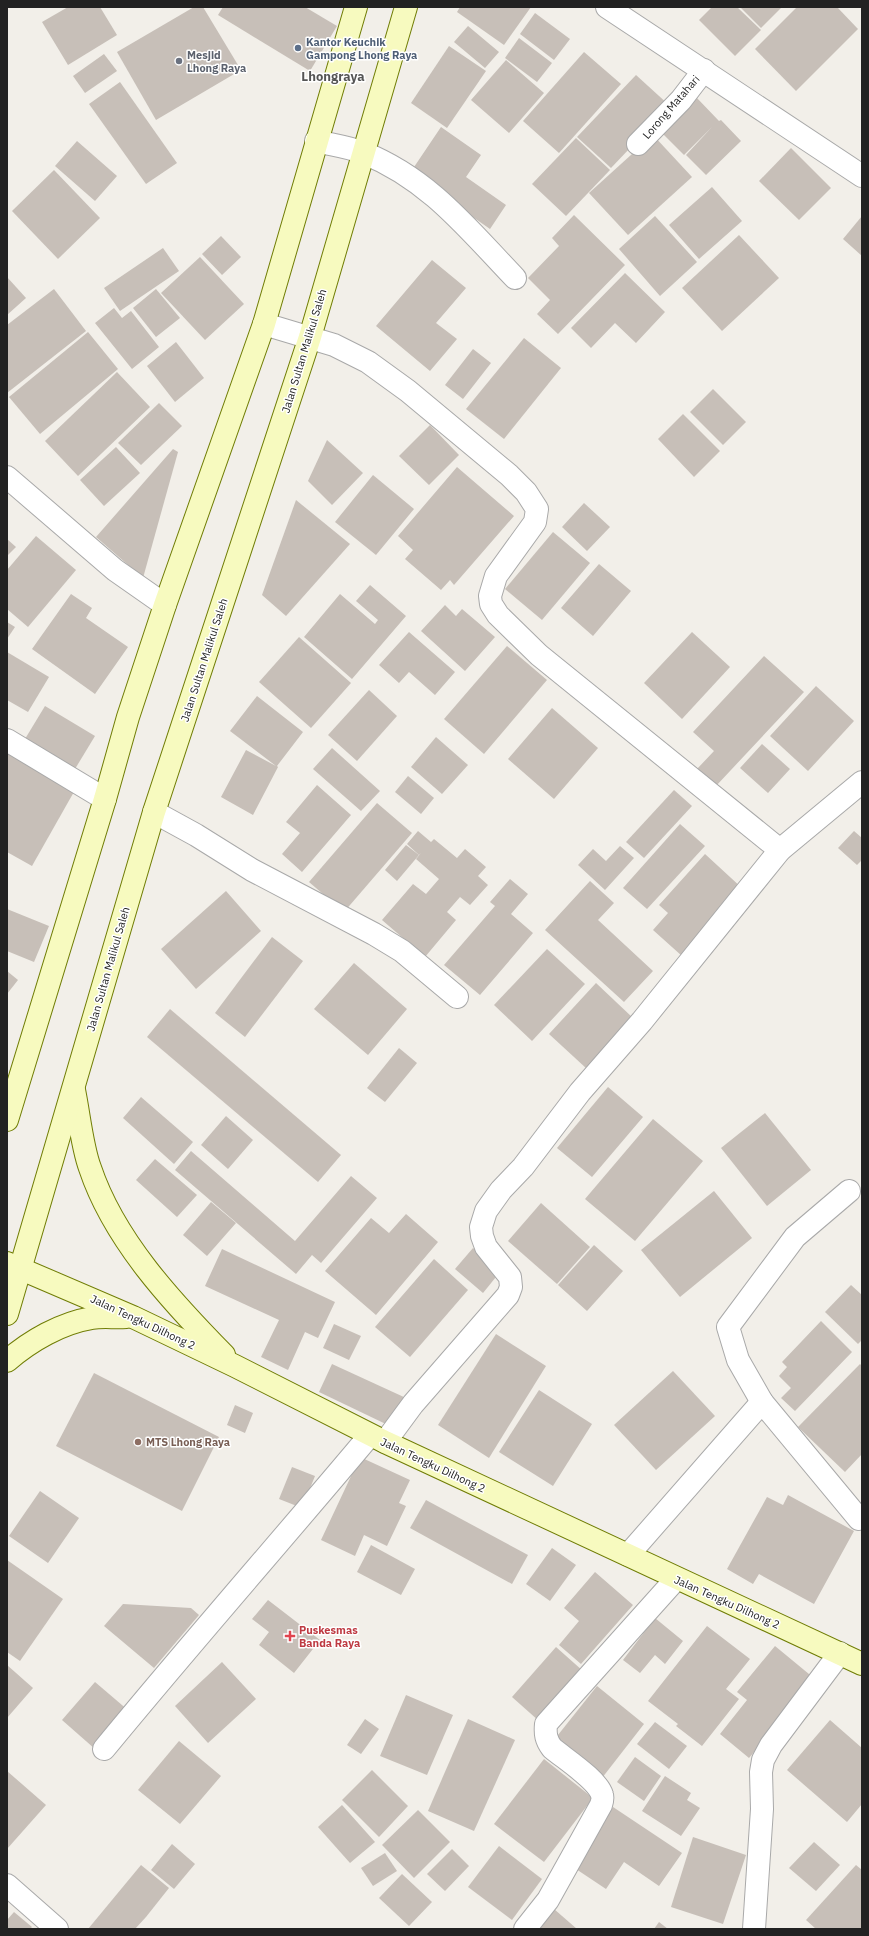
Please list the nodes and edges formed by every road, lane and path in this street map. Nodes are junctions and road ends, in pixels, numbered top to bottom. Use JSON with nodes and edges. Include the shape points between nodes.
{"nodes":[{"id":1,"x":356,"y":7,"type":"edge"},
{"id":2,"x":406,"y":7,"type":"edge"},
{"id":3,"x":607,"y":7,"type":"edge"},
{"id":4,"x":704,"y":70,"type":"junction"},
{"id":5,"x":316,"y":141,"type":"junction"},
{"id":6,"x":638,"y":144,"type":"dead end"},
{"id":7,"x":363,"y":152,"type":"junction"},
{"id":8,"x":862,"y":176,"type":"edge"},
{"id":9,"x":515,"y":278,"type":"dead end"},
{"id":10,"x":264,"y":324,"type":"junction"},
{"id":11,"x":310,"y":337,"type":"junction"},
{"id":12,"x":7,"y":477,"type":"edge"},
{"id":13,"x":165,"y":605,"type":"junction"},
{"id":14,"x":7,"y":740,"type":"edge"},
{"id":15,"x":862,"y":782,"type":"edge"},
{"id":16,"x":105,"y":799,"type":"junction"},
{"id":17,"x":154,"y":812,"type":"junction"},
{"id":18,"x":780,"y":850,"type":"junction"},
{"id":19,"x":457,"y":997,"type":"dead end"},
{"id":20,"x":13,"y":1085,"type":"edge"},
{"id":21,"x":74,"y":1087,"type":"junction"},
{"id":22,"x":7,"y":1120,"type":"edge"},
{"id":23,"x":849,"y":1190,"type":"dead end"},
{"id":24,"x":14,"y":1265,"type":"edge"},
{"id":25,"x":7,"y":1314,"type":"edge"},
{"id":26,"x":133,"y":1317,"type":"junction"},
{"id":27,"x":7,"y":1361,"type":"edge"},
{"id":28,"x":235,"y":1366,"type":"junction"},
{"id":29,"x":762,"y":1402,"type":"junction"},
{"id":30,"x":378,"y":1439,"type":"junction"},
{"id":31,"x":859,"y":1519,"type":"dead end"},
{"id":32,"x":628,"y":1556,"type":"junction"},
{"id":33,"x":676,"y":1579,"type":"junction"},
{"id":34,"x":840,"y":1653,"type":"junction"},
{"id":35,"x":862,"y":1664,"type":"edge"},
{"id":36,"x":104,"y":1749,"type":"dead end"},
{"id":37,"x":7,"y":1885,"type":"edge"},
{"id":38,"x":57,"y":1929,"type":"edge"},
{"id":39,"x":525,"y":1929,"type":"edge"},
{"id":40,"x":754,"y":1929,"type":"edge"}],
"edges":[{"from":1,"to":5,"type":"main road"},
{"from":2,"to":7,"type":"main road","name":"Jalan Sultan Malikul Saleh"},
{"from":3,"to":4,"type":"street"},
{"from":4,"to":6,"type":"street","name":"Lorong Matahari","via":[[681,100]]},
{"from":4,"to":8,"type":"street"},
{"from":5,"to":7,"type":"street"},
{"from":5,"to":10,"type":"main road"},
{"from":7,"to":9,"type":"street","via":[[406,174],[431,192]]},
{"from":7,"to":11,"type":"main road","name":"Jalan Sultan Malikul Saleh"},
{"from":10,"to":11,"type":"street"},
{"from":10,"to":13,"type":"main road"},
{"from":11,"to":17,"type":"main road","name":"Jalan Sultan Malikul Saleh"},
{"from":11,"to":18,"type":"street","via":[[334,345],[368,362],[408,391],[526,492],[534,502],[537,515],[535,522],[494,581],[490,596],[498,615],[539,655]]},
{"from":12,"to":13,"type":"street","via":[[116,570]]},
{"from":13,"to":16,"type":"main road","via":[[128,717]]},
{"from":14,"to":16,"type":"street"},
{"from":15,"to":18,"type":"street"},
{"from":16,"to":20,"type":"main road"},
{"from":17,"to":19,"type":"street","via":[[252,870],[374,934],[396,948]]},
{"from":17,"to":21,"type":"main road","name":"Jalan Sultan Malikul Saleh"},
{"from":18,"to":30,"type":"street","via":[[642,1021],[580,1092],[486,1211],[481,1227],[482,1236],[486,1247],[510,1276],[511,1287],[508,1295],[413,1404]]},
{"from":20,"to":22,"type":"main road"},
{"from":21,"to":24,"type":"main road","name":"Jalan Sultan Malikul Saleh"},
{"from":21,"to":28,"type":"main road","via":[[89,1167],[110,1216],[142,1261],[195,1326]]},
{"from":23,"to":29,"type":"street","via":[[795,1237],[728,1327],[738,1360]]},
{"from":24,"to":25,"type":"main road","name":"Jalan Sultan Malikul Saleh"},
{"from":24,"to":26,"type":"main road","name":"Jalan Tengku Dilhong 2"},
{"from":26,"to":27,"type":"main road","via":[[92,1318],[68,1325],[24,1347]]},
{"from":26,"to":28,"type":"main road","name":"Jalan Tengku Dilhong 2"},
{"from":28,"to":30,"type":"main road","name":"Jalan Tengku Dilhong 2"},
{"from":29,"to":31,"type":"street"},
{"from":29,"to":32,"type":"street"},
{"from":30,"to":32,"type":"main road","name":"Jalan Tengku Dilhong 2"},
{"from":30,"to":36,"type":"street","via":[[178,1658]]},
{"from":32,"to":33,"type":"main road","name":"Jalan Tengku Dilhong 2"},
{"from":33,"to":34,"type":"main road","name":"Jalan Tengku Dilhong 2"},
{"from":33,"to":39,"type":"street","via":[[546,1724],[548,1743],[590,1779],[603,1797],[602,1805],[548,1900]]},
{"from":34,"to":35,"type":"main road","name":"Jalan Tengku Dilhong 2"},
{"from":34,"to":40,"type":"street","via":[[771,1745],[763,1760]]},
{"from":37,"to":38,"type":"street"}]}
